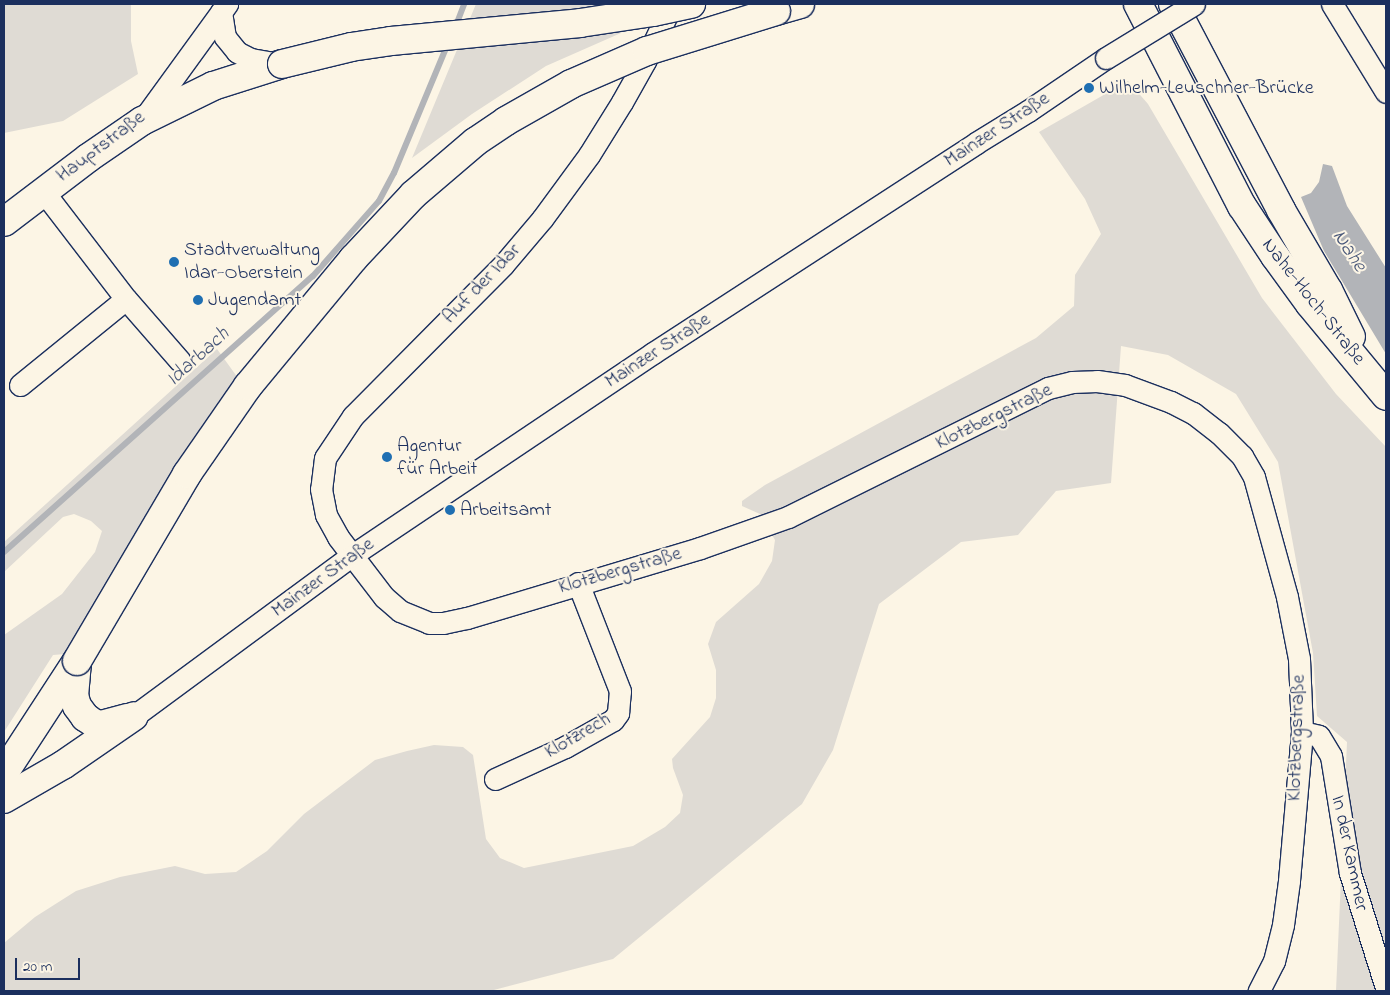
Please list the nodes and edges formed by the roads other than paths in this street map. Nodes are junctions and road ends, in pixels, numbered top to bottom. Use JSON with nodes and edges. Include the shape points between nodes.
{"nodes":[{"id":1,"x":672,"y":4,"type":"edge"},
{"id":2,"x":691,"y":4,"type":"edge"},
{"id":3,"x":1138,"y":4,"type":"edge"},
{"id":4,"x":1173,"y":4,"type":"edge"},
{"id":5,"x":1194,"y":4,"type":"edge"},
{"id":6,"x":1332,"y":4,"type":"edge"},
{"id":7,"x":224,"y":8,"type":"edge"},
{"id":8,"x":788,"y":8,"type":"edge"},
{"id":9,"x":282,"y":64,"type":"junction"},
{"id":10,"x":1386,"y":92,"type":"edge"},
{"id":11,"x":142,"y":121,"type":"junction"},
{"id":12,"x":43,"y":191,"type":"junction"},
{"id":13,"x":4,"y":222,"type":"edge"},
{"id":14,"x":126,"y":299,"type":"junction"},
{"id":15,"x":180,"y":360,"type":"dead end"},
{"id":16,"x":1367,"y":370,"type":"junction"},
{"id":17,"x":20,"y":385,"type":"dead end"},
{"id":18,"x":1386,"y":396,"type":"edge"},
{"id":19,"x":351,"y":556,"type":"junction"},
{"id":20,"x":578,"y":583,"type":"junction"},
{"id":21,"x":77,"y":661,"type":"junction"},
{"id":22,"x":134,"y":716,"type":"junction"},
{"id":23,"x":1302,"y":732,"type":"junction"},
{"id":24,"x":4,"y":774,"type":"edge"},
{"id":25,"x":495,"y":779,"type":"dead end"},
{"id":26,"x":4,"y":799,"type":"edge"},
{"id":27,"x":1386,"y":988,"type":"edge"},
{"id":28,"x":1260,"y":991,"type":"edge"}],
"edges":[{"from":1,"to":19,"type":"street","name":"Auf der Idar","via":[[646,61],[622,102],[589,155],[542,219],[504,265],[353,416],[325,458],[321,489],[326,515]]},
{"from":2,"to":9,"type":"main road","bridge":true,"via":[[580,23],[367,44]]},
{"from":3,"to":16,"type":"main road","name":"Nahe-Hoch-Straße","via":[[1242,206],[1310,304]]},
{"from":4,"to":16,"type":"main road","name":"Nahe-Hoch-Straße","via":[[1281,210],[1328,290]]},
{"from":5,"to":19,"type":"street","name":"Mainzer Straße","bridge":true,"via":[[653,353]]},
{"from":6,"to":10,"type":"street"},
{"from":7,"to":9,"type":"street","name":"Hauptstraße","via":[[225,37],[237,52],[251,59]]},
{"from":7,"to":11,"type":"street","name":"Hauptstraße"},
{"from":8,"to":21,"type":"main road","bridge":true,"via":[[662,46],[571,84],[475,142],[413,195],[353,259],[243,393],[186,474]]},
{"from":9,"to":11,"type":"main road","via":[[213,86]]},
{"from":11,"to":12,"type":"main road","name":"Hauptstraße"},
{"from":12,"to":13,"type":"main road","name":"Hauptstraße"},
{"from":12,"to":14,"type":"street"},
{"from":14,"to":15,"type":"street"},
{"from":14,"to":17,"type":"street"},
{"from":16,"to":18,"type":"main road"},
{"from":19,"to":20,"type":"street","name":"Klotzbergstraße","via":[[389,601],[414,618],[429,623],[466,618]]},
{"from":19,"to":22,"type":"street","name":"Mainzer Straße"},
{"from":20,"to":23,"type":"street","name":"Klotzbergstraße","via":[[700,548],[788,516],[1048,388],[1072,382],[1097,381],[1125,385],[1150,392],[1193,413],[1236,450],[1254,477],[1287,597],[1299,659]]},
{"from":20,"to":25,"type":"street","name":"Klotzrech","via":[[620,691],[618,712],[613,720],[581,738]]},
{"from":21,"to":22,"type":"main road","via":[[74,695],[85,718],[101,725]]},
{"from":21,"to":24,"type":"main road"},
{"from":22,"to":26,"type":"main road","via":[[63,765]]},
{"from":23,"to":27,"type":"street","name":"In der Kammer","via":[[1318,736],[1331,756],[1350,873]]},
{"from":23,"to":28,"type":"street","name":"Klotzbergstraße","via":[[1283,925],[1274,961]]}]}
